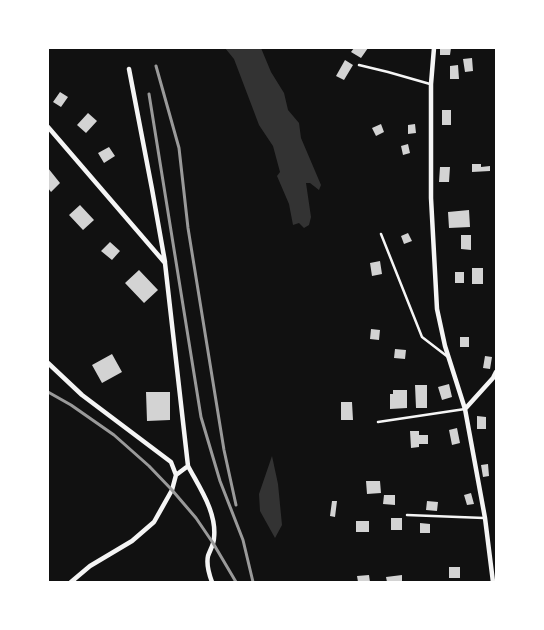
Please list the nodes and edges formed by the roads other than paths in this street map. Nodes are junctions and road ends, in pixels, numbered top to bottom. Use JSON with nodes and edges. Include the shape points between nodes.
{"nodes":[{"id":1,"x":434,"y":48,"type":"edge"},
{"id":2,"x":359,"y":65,"type":"dead end"},
{"id":3,"x":129,"y":69,"type":"dead end"},
{"id":4,"x":431,"y":84,"type":"junction"},
{"id":5,"x":48,"y":127,"type":"edge"},
{"id":6,"x":381,"y":234,"type":"dead end"},
{"id":7,"x":165,"y":263,"type":"junction"},
{"id":8,"x":449,"y":358,"type":"junction"},
{"id":9,"x":48,"y":363,"type":"edge"},
{"id":10,"x":496,"y":372,"type":"edge"},
{"id":11,"x":465,"y":410,"type":"junction"},
{"id":12,"x":378,"y":422,"type":"dead end"},
{"id":13,"x":188,"y":466,"type":"junction"},
{"id":14,"x":176,"y":475,"type":"junction"},
{"id":15,"x":408,"y":515,"type":"dead end"},
{"id":16,"x":485,"y":518,"type":"junction"},
{"id":17,"x":71,"y":582,"type":"edge"},
{"id":18,"x":212,"y":582,"type":"edge"},
{"id":19,"x":493,"y":582,"type":"edge"}],
"edges":[{"from":1,"to":4,"type":"street"},
{"from":2,"to":4,"type":"lane"},
{"from":3,"to":7,"type":"street"},
{"from":4,"to":8,"type":"street","via":[[430,198],[436,309]]},
{"from":5,"to":7,"type":"street"},
{"from":6,"to":8,"type":"lane","via":[[422,337]]},
{"from":7,"to":13,"type":"street"},
{"from":8,"to":11,"type":"street"},
{"from":9,"to":14,"type":"street","via":[[82,395],[171,462]]},
{"from":10,"to":11,"type":"street"},
{"from":11,"to":12,"type":"lane"},
{"from":11,"to":16,"type":"street"},
{"from":13,"to":14,"type":"street"},
{"from":13,"to":18,"type":"street","via":[[213,519],[214,539],[208,557]]},
{"from":14,"to":17,"type":"street","via":[[172,490],[154,522],[132,541],[90,566]]},
{"from":15,"to":16,"type":"lane"},
{"from":16,"to":19,"type":"street"}]}
